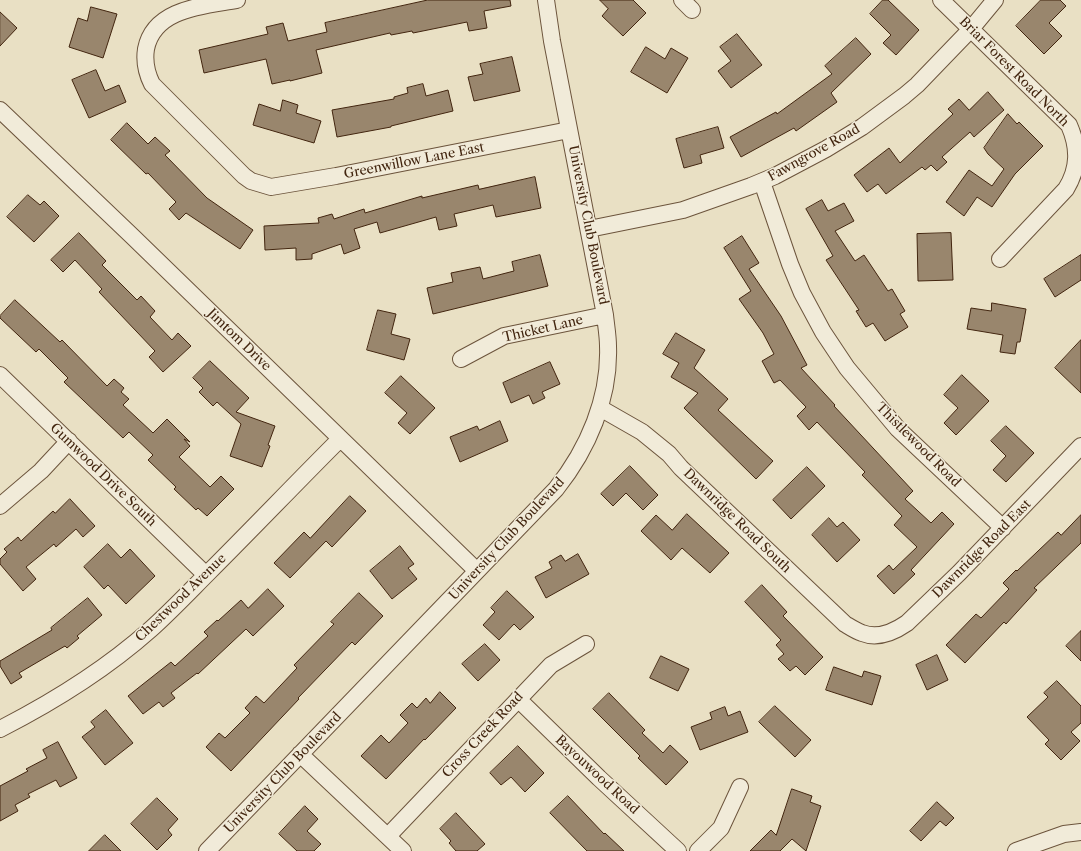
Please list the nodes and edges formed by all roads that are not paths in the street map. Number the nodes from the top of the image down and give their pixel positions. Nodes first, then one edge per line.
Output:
1 (237, 0) edge
2 (546, 0) edge
3 (941, 0) edge
4 (994, 0) edge
5 (971, 29) junction
6 (0, 110) edge
7 (569, 130) junction
8 (762, 182) junction
9 (589, 229) junction
10 (1000, 259) dead end
11 (605, 315) junction
12 (461, 359) dead end
13 (0, 375) edge
14 (600, 408) junction
15 (340, 439) junction
16 (69, 441) junction
17 (1081, 446) edge
18 (0, 506) edge
19 (1004, 528) junction
20 (477, 571) junction
21 (206, 575) junction
22 (872, 635) joint
23 (586, 644) dead end
24 (518, 699) junction
25 (0, 729) edge
26 (300, 754) junction
27 (740, 787) dead end
28 (1081, 832) edge
29 (388, 836) junction
30 (207, 851) edge
31 (403, 851) edge
32 (678, 851) edge
33 (698, 851) edge
34 (1016, 851) edge

1 - 7 street, Greenwillow Lane East
2 - 7 street, University Club Boulevard
3 - 5 street, Briar Forest Road North
4 - 5 street, Fawngrove Road
5 - 8 street, Fawngrove Road
5 - 10 street, Briar Forest Road North
6 - 15 street, Jimtom Drive
7 - 9 street, University Club Boulevard
8 - 9 street, Fawngrove Road
8 - 19 street, Thistlewood Road
9 - 11 street, University Club Boulevard
11 - 12 street, Thicket Lane
11 - 14 street, University Club Boulevard
13 - 16 street, Gumwood Drive South
14 - 20 street, University Club Boulevard
14 - 22 street, Dawnridge Road South
15 - 20 street, Jimtom Drive
15 - 21 street, Chestwood Avenue
16 - 18 street
16 - 21 street, Gumwood Drive South
17 - 19 street, Dawnridge Road East
19 - 22 street, Dawnridge Road East
20 - 26 street, University Club Boulevard
21 - 25 street, Chestwood Avenue
23 - 24 street, Cross Creek Road
24 - 29 street, Cross Creek Road
24 - 32 street, Bayouwood Road
26 - 29 street
26 - 30 street, University Club Boulevard
27 - 33 street
28 - 34 street
29 - 31 street

